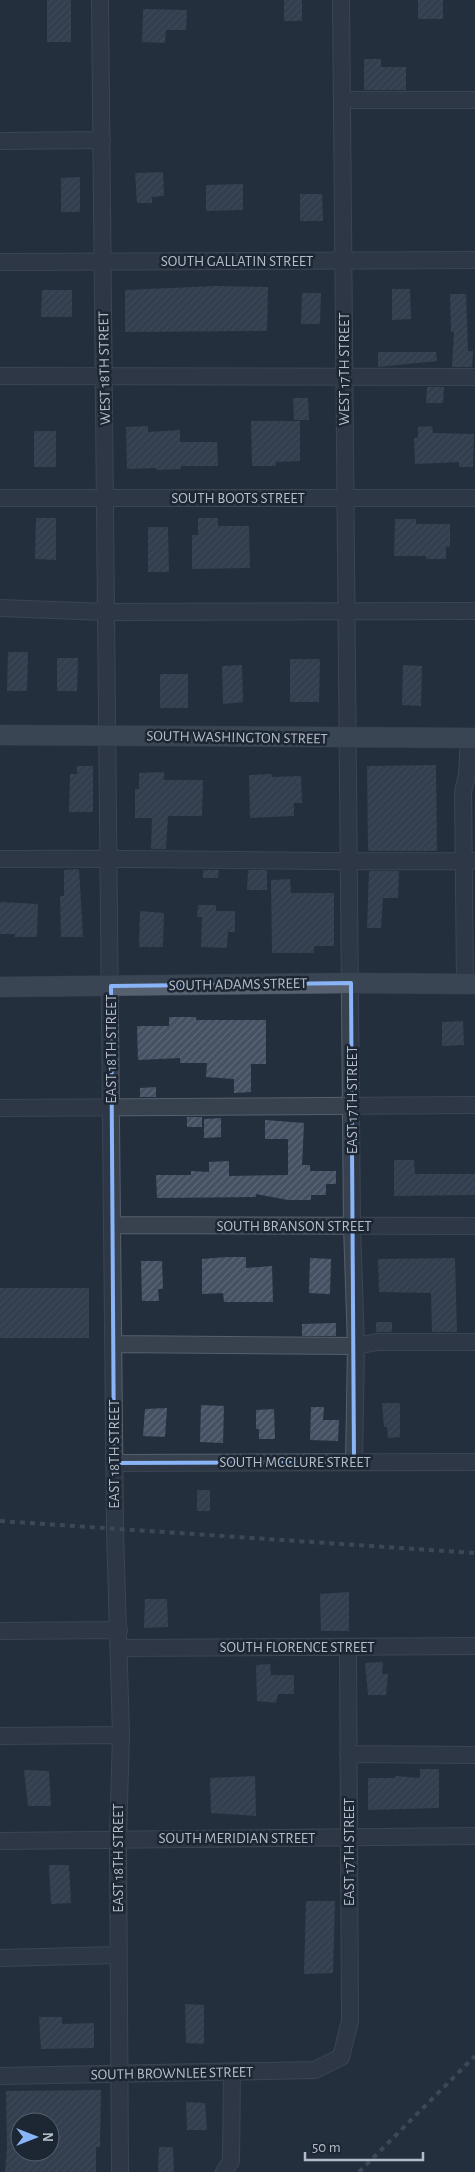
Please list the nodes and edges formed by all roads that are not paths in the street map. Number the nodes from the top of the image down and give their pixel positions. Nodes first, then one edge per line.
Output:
1 (100, 0) edge
2 (341, 0) edge
3 (342, 100) junction
4 (475, 100) edge
5 (102, 140) junction
6 (0, 141) edge
7 (344, 260) junction
8 (475, 260) edge
9 (0, 262) edge
10 (103, 262) junction
11 (0, 376) edge
12 (104, 376) junction
13 (475, 377) edge
14 (344, 378) junction
15 (0, 498) edge
16 (106, 498) junction
17 (345, 498) junction
18 (475, 498) edge
19 (0, 608) edge
20 (475, 611) edge
21 (107, 612) junction
22 (347, 612) junction
23 (0, 735) edge
24 (108, 735) junction
25 (349, 738) junction
26 (472, 738) edge
27 (110, 858) junction
28 (0, 859) edge
29 (469, 861) edge
30 (350, 862) junction
31 (351, 982) junction
32 (470, 984) edge
33 (110, 986) junction
34 (0, 987) edge
35 (475, 1105) edge
36 (352, 1106) junction
37 (0, 1108) edge
38 (112, 1109) junction
39 (113, 1225) junction
40 (352, 1226) junction
41 (475, 1226) edge
42 (475, 1342) edge
43 (113, 1344) junction
44 (356, 1346) junction
45 (354, 1462) junction
46 (475, 1462) edge
47 (114, 1463) junction
48 (119, 1630) junction
49 (0, 1631) edge
50 (475, 1646) edge
51 (348, 1647) junction
52 (120, 1648) junction
53 (121, 1735) junction
54 (0, 1736) edge
55 (348, 1754) junction
56 (475, 1755) edge
57 (475, 1836) edge
58 (118, 1838) junction
59 (348, 1838) junction
60 (0, 1841) edge
61 (118, 1955) junction
62 (0, 1958) edge
63 (342, 2057) joint
64 (232, 2072) junction
65 (119, 2074) junction
66 (0, 2076) edge
67 (120, 2172) edge
68 (224, 2172) edge

1 - 5 street, WEST 18TH STREET
2 - 3 street, WEST 17TH STREET
3 - 4 street
3 - 7 street, WEST 17TH STREET
5 - 6 street
5 - 10 street, WEST 18TH STREET
7 - 8 street, SOUTH GALLATIN STREET
7 - 10 street, SOUTH GALLATIN STREET
7 - 14 street, WEST 17TH STREET
9 - 10 street, SOUTH GALLATIN STREET
10 - 12 street, WEST 18TH STREET
11 - 12 street
12 - 14 street
12 - 16 street, WEST 18TH STREET
13 - 14 street
14 - 17 street, WEST 17TH STREET
15 - 16 street, SOUTH BOOTS STREET
16 - 17 street, SOUTH BOOTS STREET
16 - 21 street, WEST 18TH STREET
17 - 18 street, SOUTH BOOTS STREET
17 - 22 street, WEST 17TH STREET
19 - 21 street
20 - 22 street
21 - 22 street
21 - 24 street, WEST 18TH STREET
22 - 25 street, WEST 17TH STREET
23 - 24 main road, SOUTH WASHINGTON STREET
24 - 25 main road, SOUTH WASHINGTON STREET
24 - 27 street, EAST 18TH STREET
25 - 26 main road, SOUTH WASHINGTON STREET
25 - 30 street, EAST 17TH STREET
26 - 29 street
27 - 28 street
27 - 30 street
27 - 33 street, EAST 18TH STREET
29 - 30 street
29 - 32 street
30 - 31 street, EAST 17TH STREET
31 - 32 main road, SOUTH ADAMS STREET
31 - 33 main road, SOUTH ADAMS STREET
31 - 36 street, EAST 17TH STREET
33 - 34 main road, SOUTH ADAMS STREET
33 - 38 street, EAST 18TH STREET
35 - 36 street
36 - 38 street
36 - 40 street, EAST 17TH STREET
37 - 38 street
38 - 39 street, EAST 18TH STREET
39 - 40 street, SOUTH BRANSON STREET
39 - 43 street, EAST 18TH STREET
40 - 41 street, SOUTH BRANSON STREET
40 - 44 street, EAST 17TH STREET
42 - 44 street
43 - 44 street
43 - 47 street, EAST 18TH STREET
44 - 45 street, EAST 17TH STREET
45 - 46 street, SOUTH MCCLURE STREET
45 - 47 street, SOUTH MCCLURE STREET
47 - 48 street, EAST 18TH STREET
48 - 49 street
48 - 52 street, EAST 18TH STREET
50 - 51 street, SOUTH FLORENCE STREET
51 - 52 street, SOUTH FLORENCE STREET
51 - 55 street, EAST 17TH STREET
52 - 53 street, EAST 18TH STREET
53 - 54 street
53 - 58 street, EAST 18TH STREET
55 - 56 street
55 - 59 street, EAST 17TH STREET
57 - 59 street, SOUTH MERIDIAN STREET
58 - 59 street, SOUTH MERIDIAN STREET
58 - 60 street, SOUTH MERIDIAN STREET
58 - 61 street, EAST 18TH STREET
59 - 63 street, EAST 17TH STREET
61 - 62 street
61 - 65 street, EAST 18TH STREET
63 - 64 street, SOUTH BROWNLEE STREET
64 - 65 street, SOUTH BROWNLEE STREET
64 - 68 street
65 - 66 street, SOUTH BROWNLEE STREET
65 - 67 street, EAST 18TH STREET

